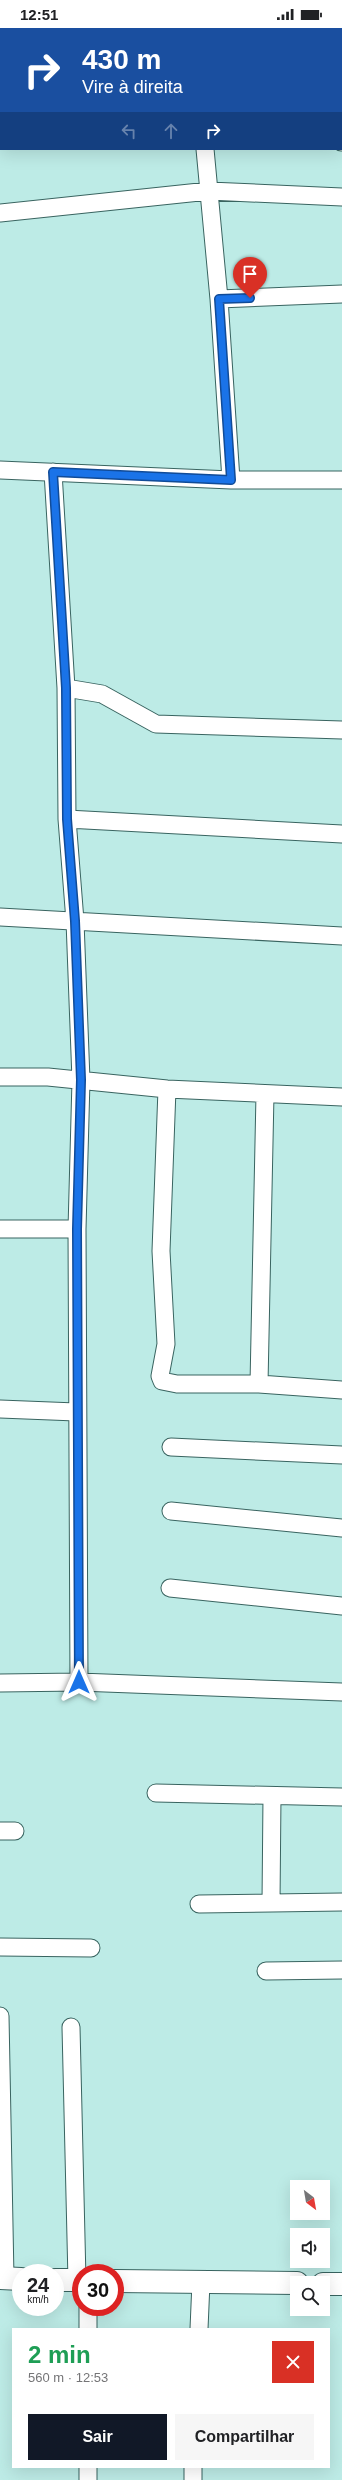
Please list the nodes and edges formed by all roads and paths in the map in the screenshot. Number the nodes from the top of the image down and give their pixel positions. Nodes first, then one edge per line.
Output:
1 (205, 150) edge
2 (209, 191) junction
3 (342, 197) edge
4 (0, 213) edge
5 (342, 294) edge
6 (219, 299) junction
7 (0, 470) edge
8 (53, 472) junction
9 (231, 480) junction
10 (342, 480) edge
11 (66, 688) junction
12 (342, 730) edge
13 (67, 819) junction
14 (342, 834) edge
15 (0, 917) edge
16 (75, 921) junction
17 (342, 936) edge
18 (0, 1077) edge
19 (81, 1080) junction
20 (167, 1089) junction
21 (265, 1094) junction
22 (342, 1097) edge
23 (0, 1229) edge
24 (77, 1229) junction
25 (259, 1384) junction
26 (342, 1390) edge
27 (0, 1409) edge
28 (76, 1412) junction
29 (171, 1447) dead end
30 (342, 1455) edge
31 (171, 1511) dead end
32 (342, 1528) edge
33 (170, 1588) dead end
34 (342, 1606) edge
35 (79, 1682) junction
36 (0, 1683) edge
37 (342, 1692) edge
38 (156, 1793) dead end
39 (272, 1796) junction
40 (342, 1797) edge
41 (342, 1902) edge
42 (271, 1903) junction
43 (199, 1904) dead end
44 (0, 1947) edge
45 (91, 1948) dead end
46 (342, 1970) edge
47 (266, 1971) dead end
48 (0, 2016) edge
49 (71, 2027) dead end
50 (78, 2264) edge
51 (9, 2278) edge
52 (124, 2281) edge
53 (201, 2282) junction
54 (290, 2283) edge
55 (330, 2284) edge
56 (342, 2284) edge
57 (88, 2316) edge
58 (88, 2328) edge
59 (199, 2328) edge
60 (88, 2468) edge
61 (193, 2468) edge
62 (88, 2480) edge
63 (193, 2480) edge

1 - 2 street
2 - 3 street
2 - 4 street
2 - 6 street
5 - 6 street
6 - 9 street
7 - 8 street
8 - 9 street
8 - 11 street
9 - 10 street
11 - 12 street
11 - 13 street
13 - 14 street
13 - 16 street
15 - 16 street
16 - 17 street
16 - 19 street
18 - 19 street
19 - 20 street
19 - 24 street
20 - 21 street
20 - 25 street
21 - 22 street
21 - 25 street
23 - 24 street
24 - 28 street
25 - 26 street
27 - 28 street
28 - 35 street
29 - 30 street
31 - 32 street
33 - 34 street
35 - 36 street
35 - 37 street
38 - 39 street
39 - 40 street
39 - 42 street
41 - 42 street
42 - 43 street
44 - 45 street
46 - 47 street
48 - 51 street
49 - 50 street
52 - 53 street
53 - 54 street
53 - 59 street
55 - 56 street
57 - 58 street
60 - 62 street
61 - 63 street

